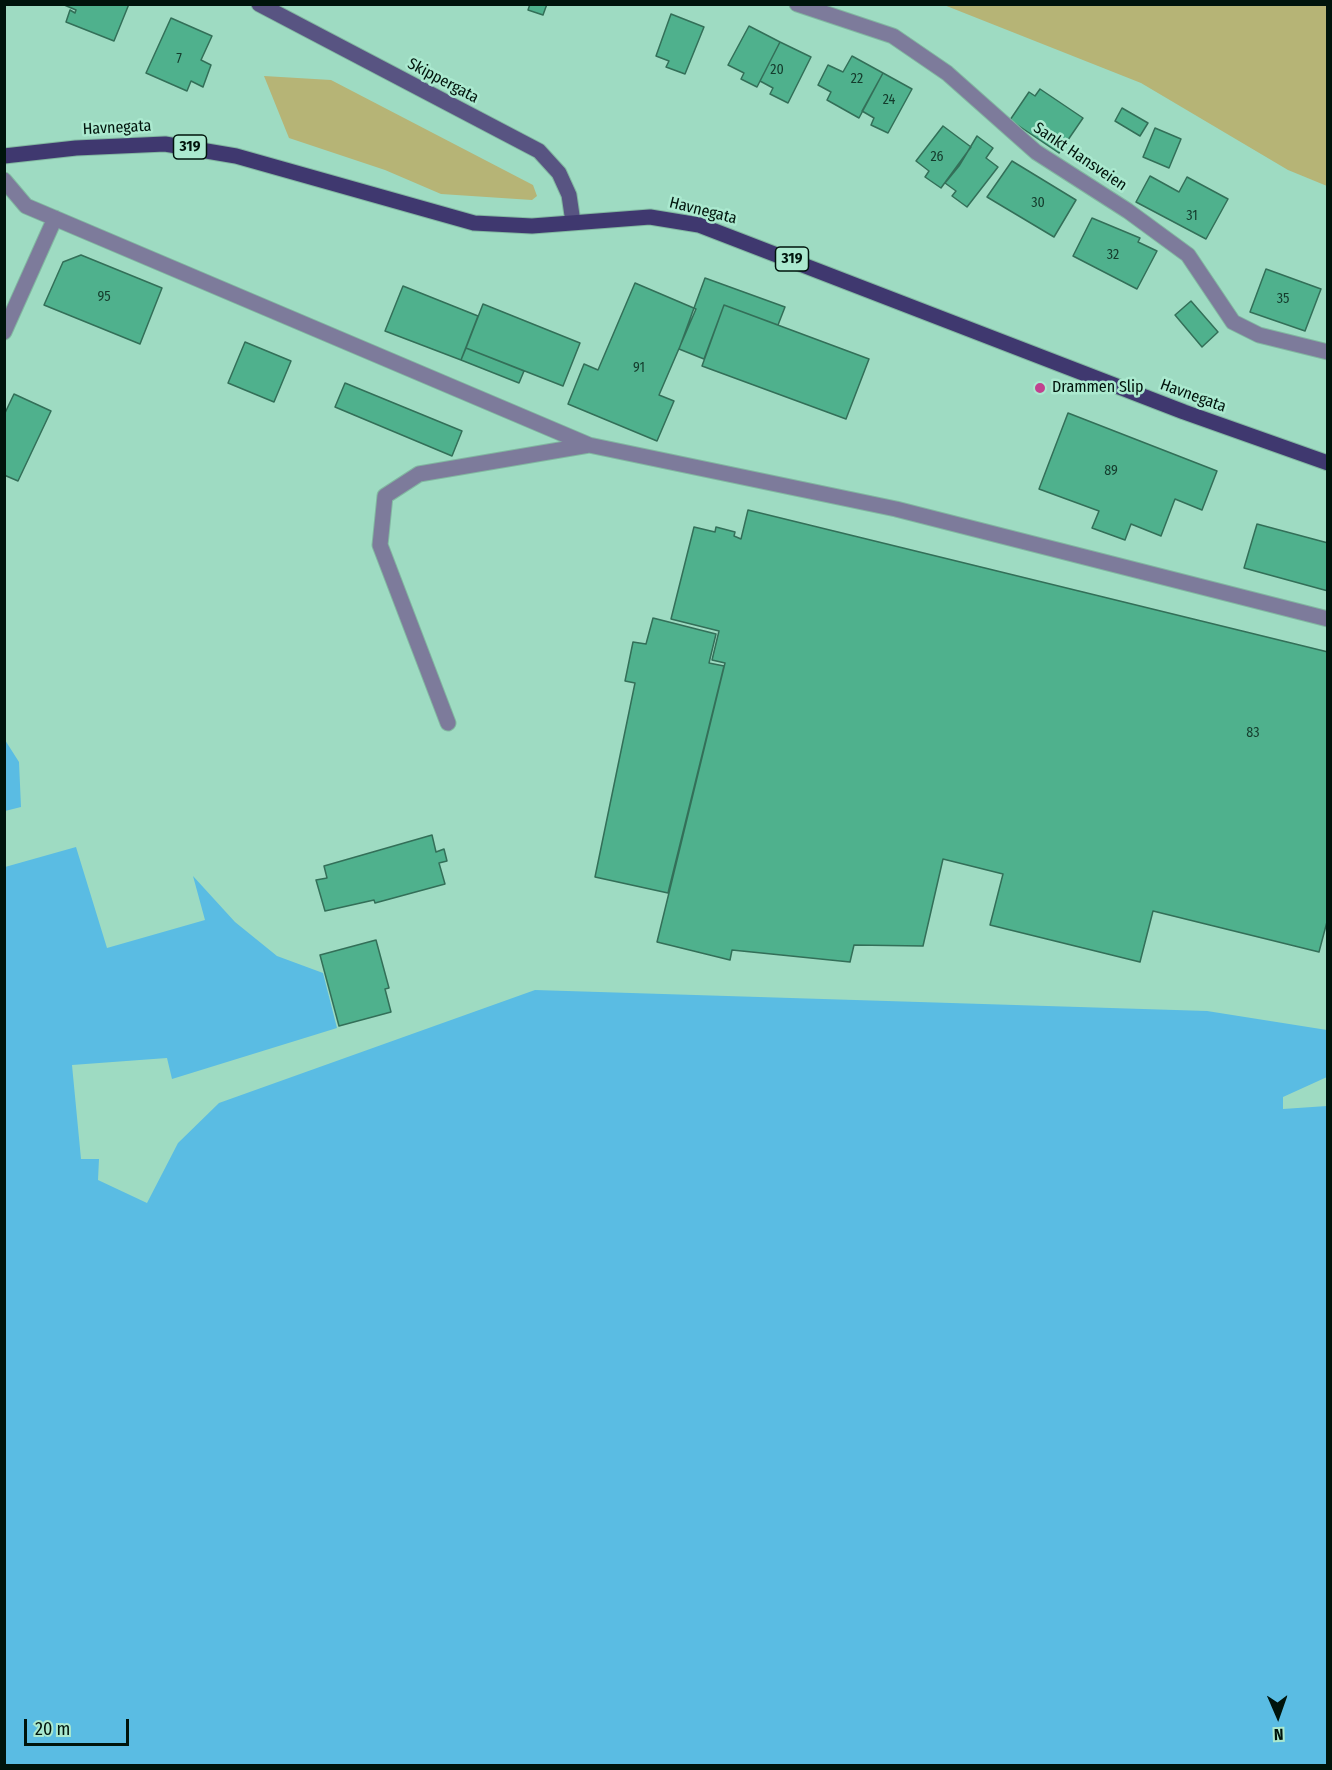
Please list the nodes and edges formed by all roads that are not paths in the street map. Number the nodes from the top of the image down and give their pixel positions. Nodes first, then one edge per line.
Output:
1 (259, 4) edge
2 (796, 4) edge
3 (4, 156) edge
4 (4, 180) edge
5 (55, 218) junction
6 (573, 222) junction
7 (4, 332) edge
8 (1328, 352) edge
9 (589, 446) junction
10 (1328, 464) edge
11 (1328, 620) edge
12 (448, 723) dead end

1 - 6 main road, Skippergata
2 - 8 street, Sankt Hansveien
3 - 6 main road, Havnegata / 319
4 - 5 street
5 - 7 street
5 - 9 street
6 - 10 main road, Havnegata / 319
9 - 11 street
9 - 12 street

